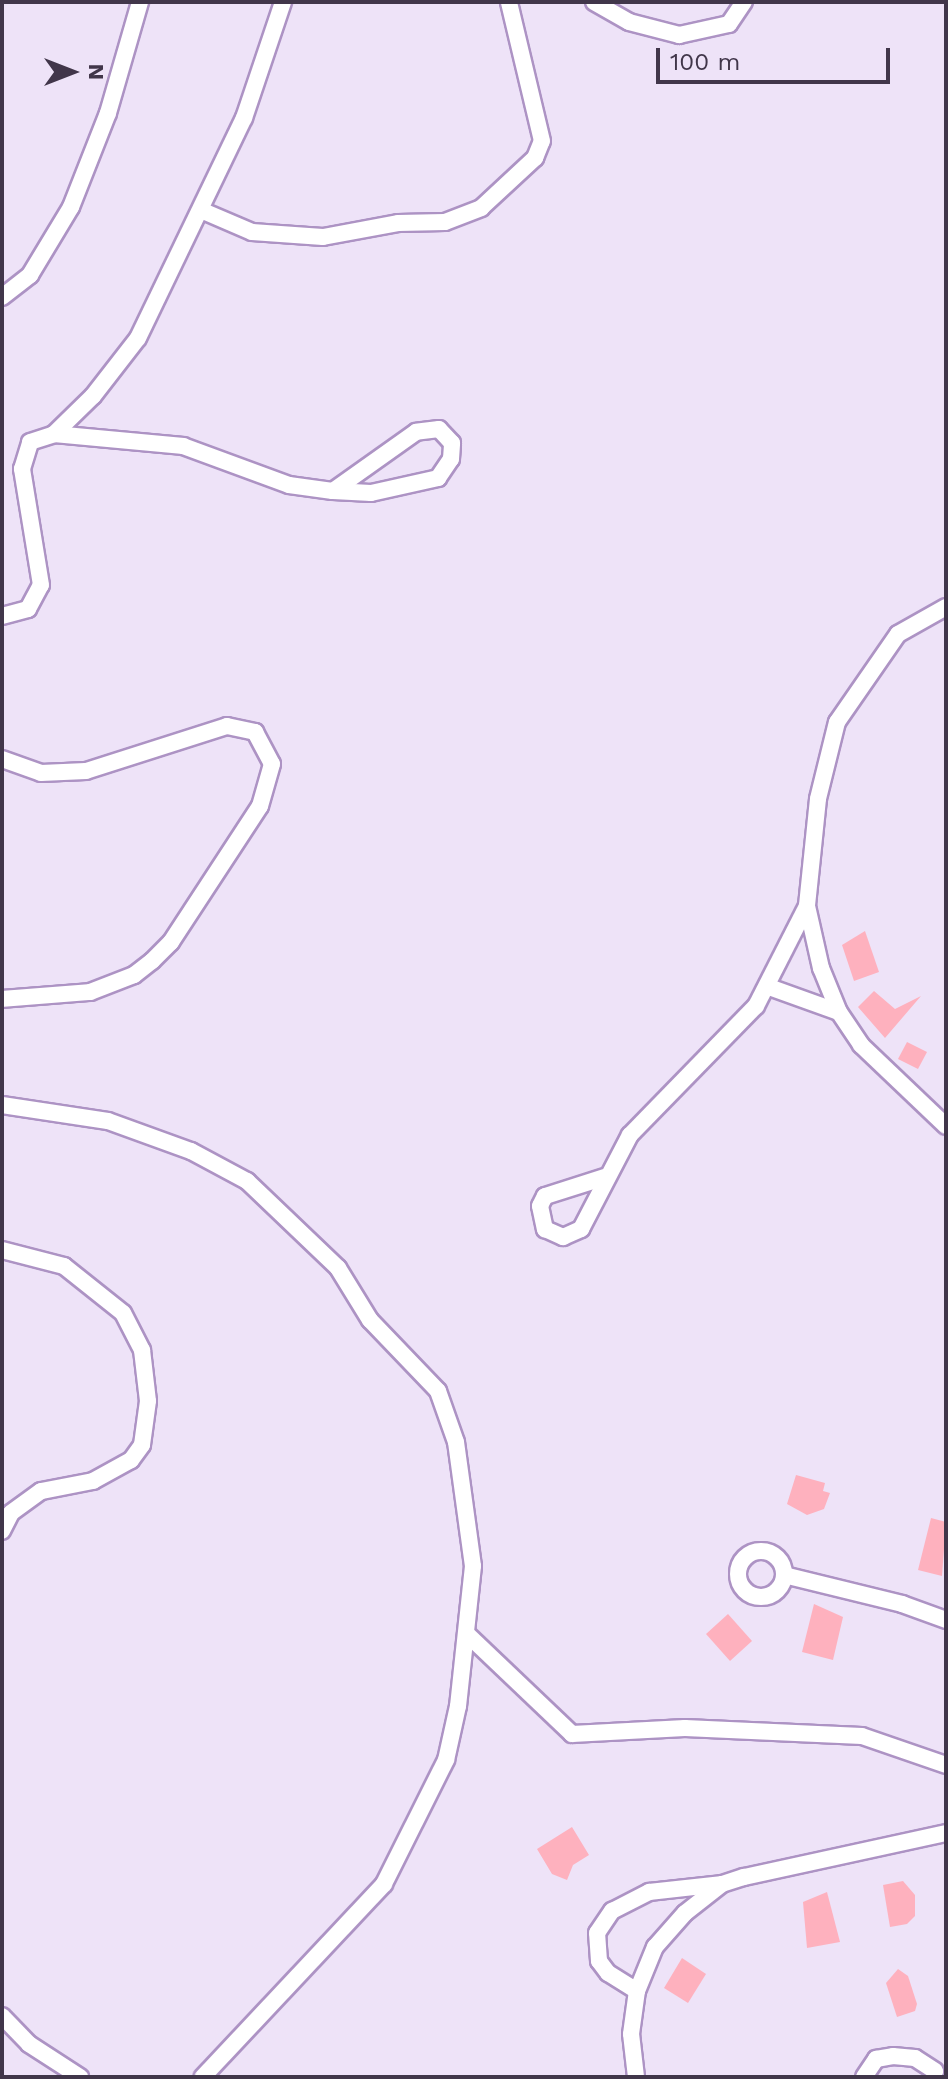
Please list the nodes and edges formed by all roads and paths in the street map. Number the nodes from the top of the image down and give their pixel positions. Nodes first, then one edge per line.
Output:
1 (140, 2) edge
2 (283, 2) edge
3 (509, 2) edge
4 (594, 2) edge
5 (744, 2) edge
6 (203, 211) junction
7 (2, 297) edge
8 (54, 434) junction
9 (333, 491) junction
10 (946, 607) edge
11 (2, 616) edge
12 (2, 759) edge
13 (807, 906) junction
14 (769, 987) junction
15 (2, 999) edge
16 (839, 1012) junction
17 (2, 1105) edge
18 (946, 1126) edge
19 (605, 1177) dead end
20 (2, 1250) edge
21 (2, 1531) edge
22 (784, 1575) dead end
23 (946, 1620) edge
24 (467, 1634) junction
25 (946, 1765) edge
26 (946, 1833) edge
27 (722, 1884) junction
28 (637, 1991) junction
29 (2, 2016) edge
30 (937, 2072) edge
31 (80, 2077) edge
32 (203, 2077) edge
33 (636, 2077) edge
34 (864, 2077) edge

1 - 7 street
2 - 6 street
3 - 6 street
4 - 5 street
6 - 8 street
8 - 9 street
8 - 11 street
9 - 9 street
10 - 13 street
12 - 15 street
13 - 14 street
13 - 16 street
14 - 16 street
14 - 19 street
16 - 18 street
17 - 24 street
20 - 21 street
22 - 23 street
24 - 25 street
24 - 32 street
26 - 27 street
27 - 28 street
27 - 28 street
28 - 33 street
29 - 31 street
30 - 34 street

